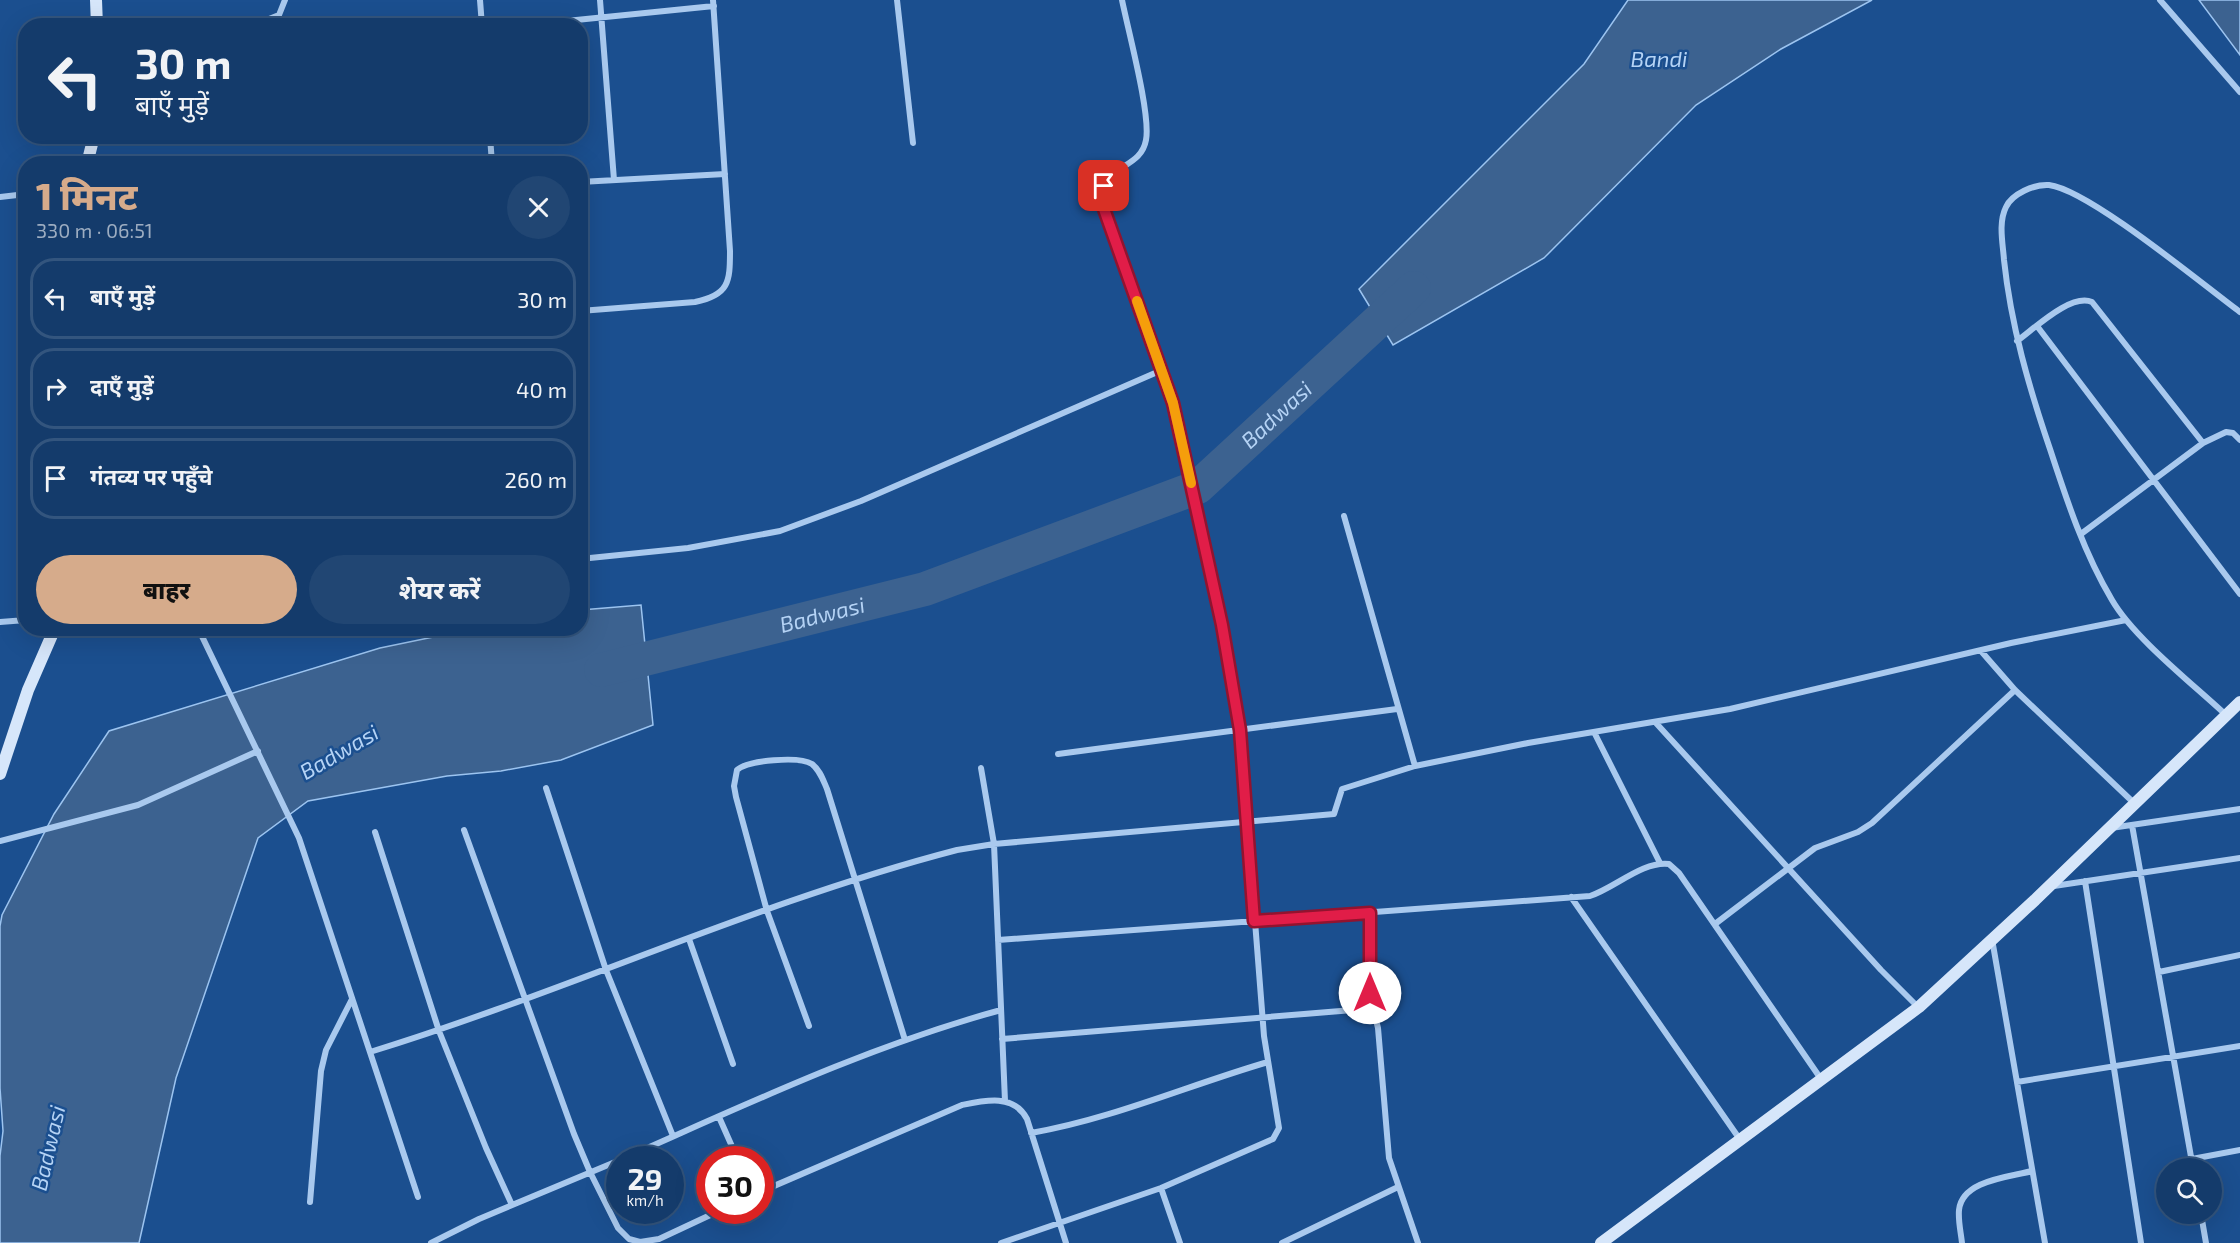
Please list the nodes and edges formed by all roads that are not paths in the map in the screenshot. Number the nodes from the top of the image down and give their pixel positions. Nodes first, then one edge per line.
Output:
1 (96, 0) edge
2 (285, 0) edge
3 (480, 0) edge
4 (600, 0) edge
5 (897, 0) edge
6 (1122, 0) edge
7 (2160, 0) edge
8 (713, 3) edge
9 (601, 17) junction
10 (97, 18) edge
11 (271, 18) edge
12 (481, 18) edge
13 (588, 18) edge
14 (2240, 92) edge
15 (913, 143) dead end
16 (725, 174) junction
17 (614, 180) junction
18 (588, 182) edge
19 (18, 195) edge
20 (0, 197) edge
21 (588, 310) edge
22 (2240, 312) edge
23 (2037, 326) junction
24 (2018, 340) junction
25 (1162, 370) junction
26 (2240, 440) edge
27 (2203, 443) junction
28 (2154, 480) junction
29 (1344, 516) dead end
30 (2080, 534) junction
31 (588, 558) edge
32 (2240, 594) edge
33 (2126, 620) junction
34 (18, 621) edge
35 (0, 622) edge
36 (51, 636) edge
37 (202, 636) edge
38 (1981, 651) junction
39 (2015, 690) junction
40 (2240, 702) edge
41 (1397, 710) junction
42 (2226, 715) junction
43 (1656, 723) junction
44 (1240, 730) junction
45 (1595, 734) junction
46 (258, 750) junction
47 (1058, 754) dead end
48 (2, 760) edge
49 (1415, 766) junction
50 (981, 768) dead end
51 (0, 774) edge
52 (546, 788) dead end
53 (2134, 803) junction
54 (2240, 809) edge
55 (1247, 822) junction
56 (2132, 825) junction
57 (2108, 829) junction
58 (464, 830) dead end
59 (375, 832) dead end
60 (0, 841) edge
61 (994, 844) junction
62 (2240, 858) edge
63 (1660, 863) junction
64 (1788, 869) junction
65 (2140, 873) junction
66 (2085, 881) junction
67 (855, 882) junction
68 (2048, 886) junction
69 (1571, 897) junction
70 (767, 911) junction
71 (1370, 913) junction
72 (1254, 921) junction
73 (1715, 924) junction
74 (689, 939) junction
75 (1992, 939) junction
76 (998, 940) junction
77 (2240, 955) edge
78 (606, 970) junction
79 (2158, 972) junction
80 (352, 999) junction
81 (527, 999) junction
82 (1918, 1007) junction
83 (1001, 1010) junction
84 (1370, 1013) junction
85 (1262, 1018) junction
86 (809, 1026) dead end
87 (439, 1031) junction
88 (1002, 1039) junction
89 (905, 1040) junction
90 (2240, 1046) edge
91 (370, 1052) junction
92 (2175, 1056) junction
93 (1268, 1062) junction
94 (733, 1064) dead end
95 (2113, 1067) junction
96 (1822, 1081) junction
97 (2017, 1082) junction
98 (1005, 1101) junction
99 (719, 1117) junction
100 (1031, 1133) junction
101 (673, 1136) junction
102 (1741, 1141) junction
103 (651, 1146) edge
104 (732, 1146) edge
105 (2240, 1150) edge
106 (2192, 1158) edge
107 (2197, 1158) edge
108 (606, 1166) edge
109 (2032, 1171) junction
110 (590, 1172) junction
111 (774, 1186) edge
112 (1398, 1187) junction
113 (1161, 1188) junction
114 (418, 1197) dead end
115 (310, 1202) dead end
116 (512, 1205) junction
117 (696, 1221) edge
118 (1059, 1222) junction
119 (2203, 1224) edge
120 (431, 1243) edge
121 (640, 1243) edge
122 (1001, 1243) edge
123 (1066, 1243) edge
124 (1180, 1243) edge
125 (1282, 1243) edge
126 (1418, 1243) edge
127 (1601, 1243) edge
128 (1962, 1243) edge
129 (2045, 1243) edge
130 (2141, 1243) edge
131 (2206, 1243) edge

1 - 10 street
2 - 11 street
3 - 12 street
4 - 9 street
5 - 15 street
6 - 25 street
7 - 14 street
8 - 9 street
8 - 16 street
9 - 13 street
9 - 17 street
16 - 17 street
16 - 21 street
17 - 18 street
19 - 20 street
22 - 24 street
23 - 24 street
23 - 27 street
23 - 28 street
24 - 30 street
25 - 31 street
25 - 44 street
26 - 27 street
27 - 28 street
28 - 30 street
28 - 32 street
29 - 41 street
30 - 33 street
33 - 38 street
33 - 42 street
34 - 35 street
36 - 48 street
37 - 46 street
38 - 39 street
38 - 43 street
39 - 53 street
39 - 64 street
40 - 42 street
41 - 44 street
41 - 49 street
42 - 53 street
43 - 45 street
43 - 64 street
44 - 47 street
44 - 55 street
45 - 49 street
45 - 63 street
46 - 60 street
46 - 80 street
48 - 51 street
49 - 55 street
50 - 61 street
52 - 78 street
53 - 57 street
54 - 56 street
55 - 61 street
55 - 72 street
56 - 57 street
56 - 65 street
57 - 68 street
58 - 81 street
59 - 87 street
61 - 67 street
61 - 76 street
62 - 65 street
63 - 69 street
63 - 73 street
64 - 73 street
64 - 82 street
65 - 66 street
65 - 79 street
66 - 68 street
66 - 95 street
67 - 70 street
67 - 70 street
67 - 89 street
68 - 75 street
69 - 71 street
69 - 102 street
70 - 74 street
70 - 86 street
71 - 72 street
71 - 84 street
72 - 76 street
72 - 85 street
73 - 96 street
74 - 78 street
74 - 94 street
75 - 82 street
75 - 97 street
76 - 83 street
77 - 79 street
78 - 81 street
78 - 101 street
79 - 92 street
80 - 91 street
80 - 115 street
81 - 87 street
81 - 110 street
82 - 96 street
83 - 88 street
83 - 89 street
84 - 85 street
84 - 112 street
85 - 88 street
85 - 93 street
87 - 91 street
87 - 116 street
88 - 98 street
89 - 99 street
90 - 92 street
91 - 114 street
92 - 95 street
92 - 106 street
93 - 100 street
93 - 113 street
95 - 97 street
95 - 130 street
96 - 102 street
97 - 109 street
98 - 100 street
98 - 111 street
99 - 101 street
99 - 104 street
100 - 118 street
101 - 103 street
102 - 127 street
105 - 107 street
108 - 110 street
109 - 128 street
109 - 129 street
110 - 116 street
110 - 121 street
112 - 125 street
112 - 126 street
113 - 118 street
113 - 124 street
116 - 120 street
117 - 121 street
118 - 122 street
118 - 123 street
119 - 131 street

